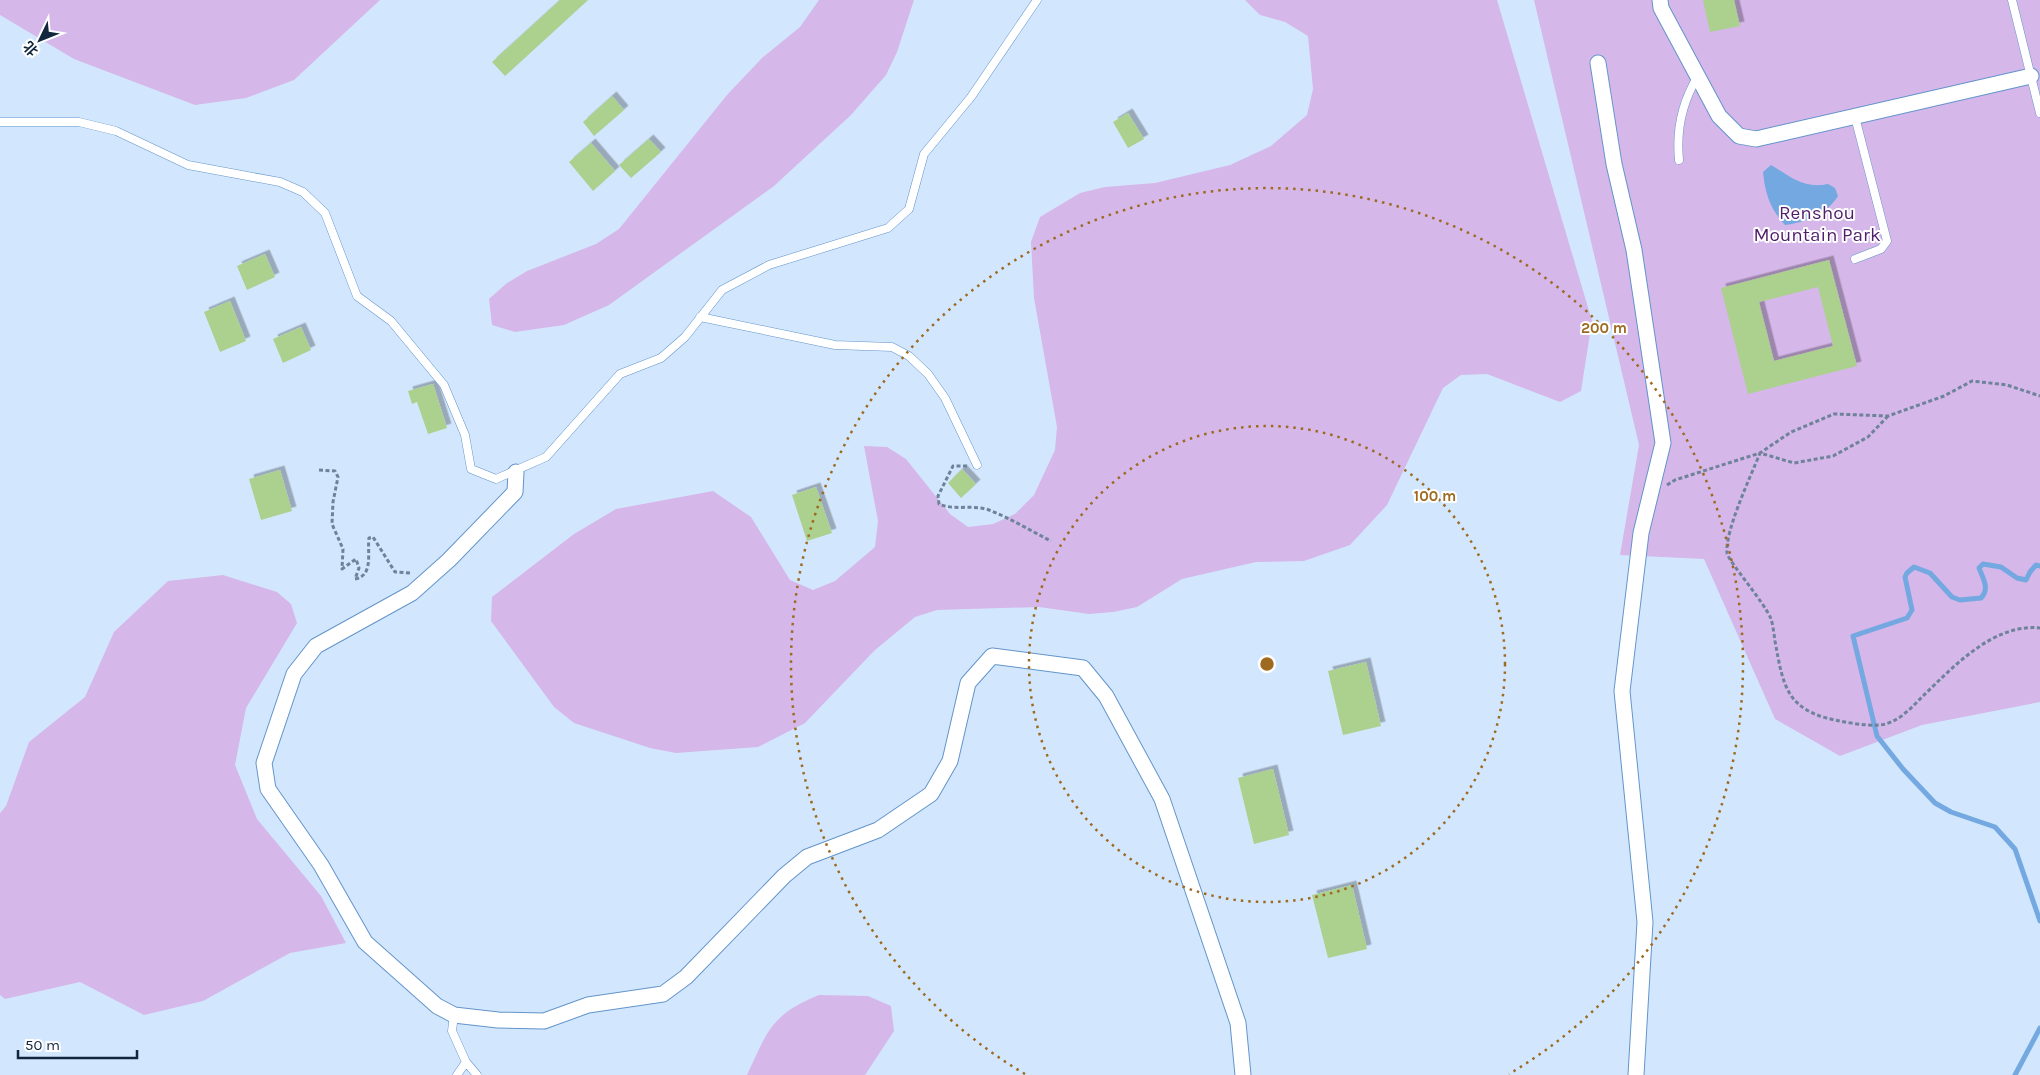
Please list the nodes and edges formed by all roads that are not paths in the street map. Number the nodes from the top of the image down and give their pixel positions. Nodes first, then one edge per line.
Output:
1 (1037, 0) edge
2 (1660, 0) edge
3 (2012, 0) edge
4 (1598, 63) dead end
5 (1698, 76) junction
6 (2031, 76) junction
7 (2040, 113) edge
8 (1855, 117) junction
9 (0, 122) edge
10 (1679, 160) dead end
11 (1855, 259) dead end
12 (700, 317) junction
13 (977, 465) road end
14 (516, 472) junction
15 (454, 1015) junction
16 (466, 1062) junction
17 (457, 1075) edge
18 (477, 1075) edge
19 (1243, 1075) edge
20 (1636, 1075) edge

1 - 12 lane
2 - 5 street
3 - 6 lane
4 - 20 street
5 - 8 street
5 - 10 lane
6 - 7 lane
6 - 8 street
8 - 11 lane
9 - 14 lane
12 - 13 lane
12 - 14 lane
14 - 15 street
15 - 16 lane
15 - 19 street
16 - 17 lane
16 - 18 lane

